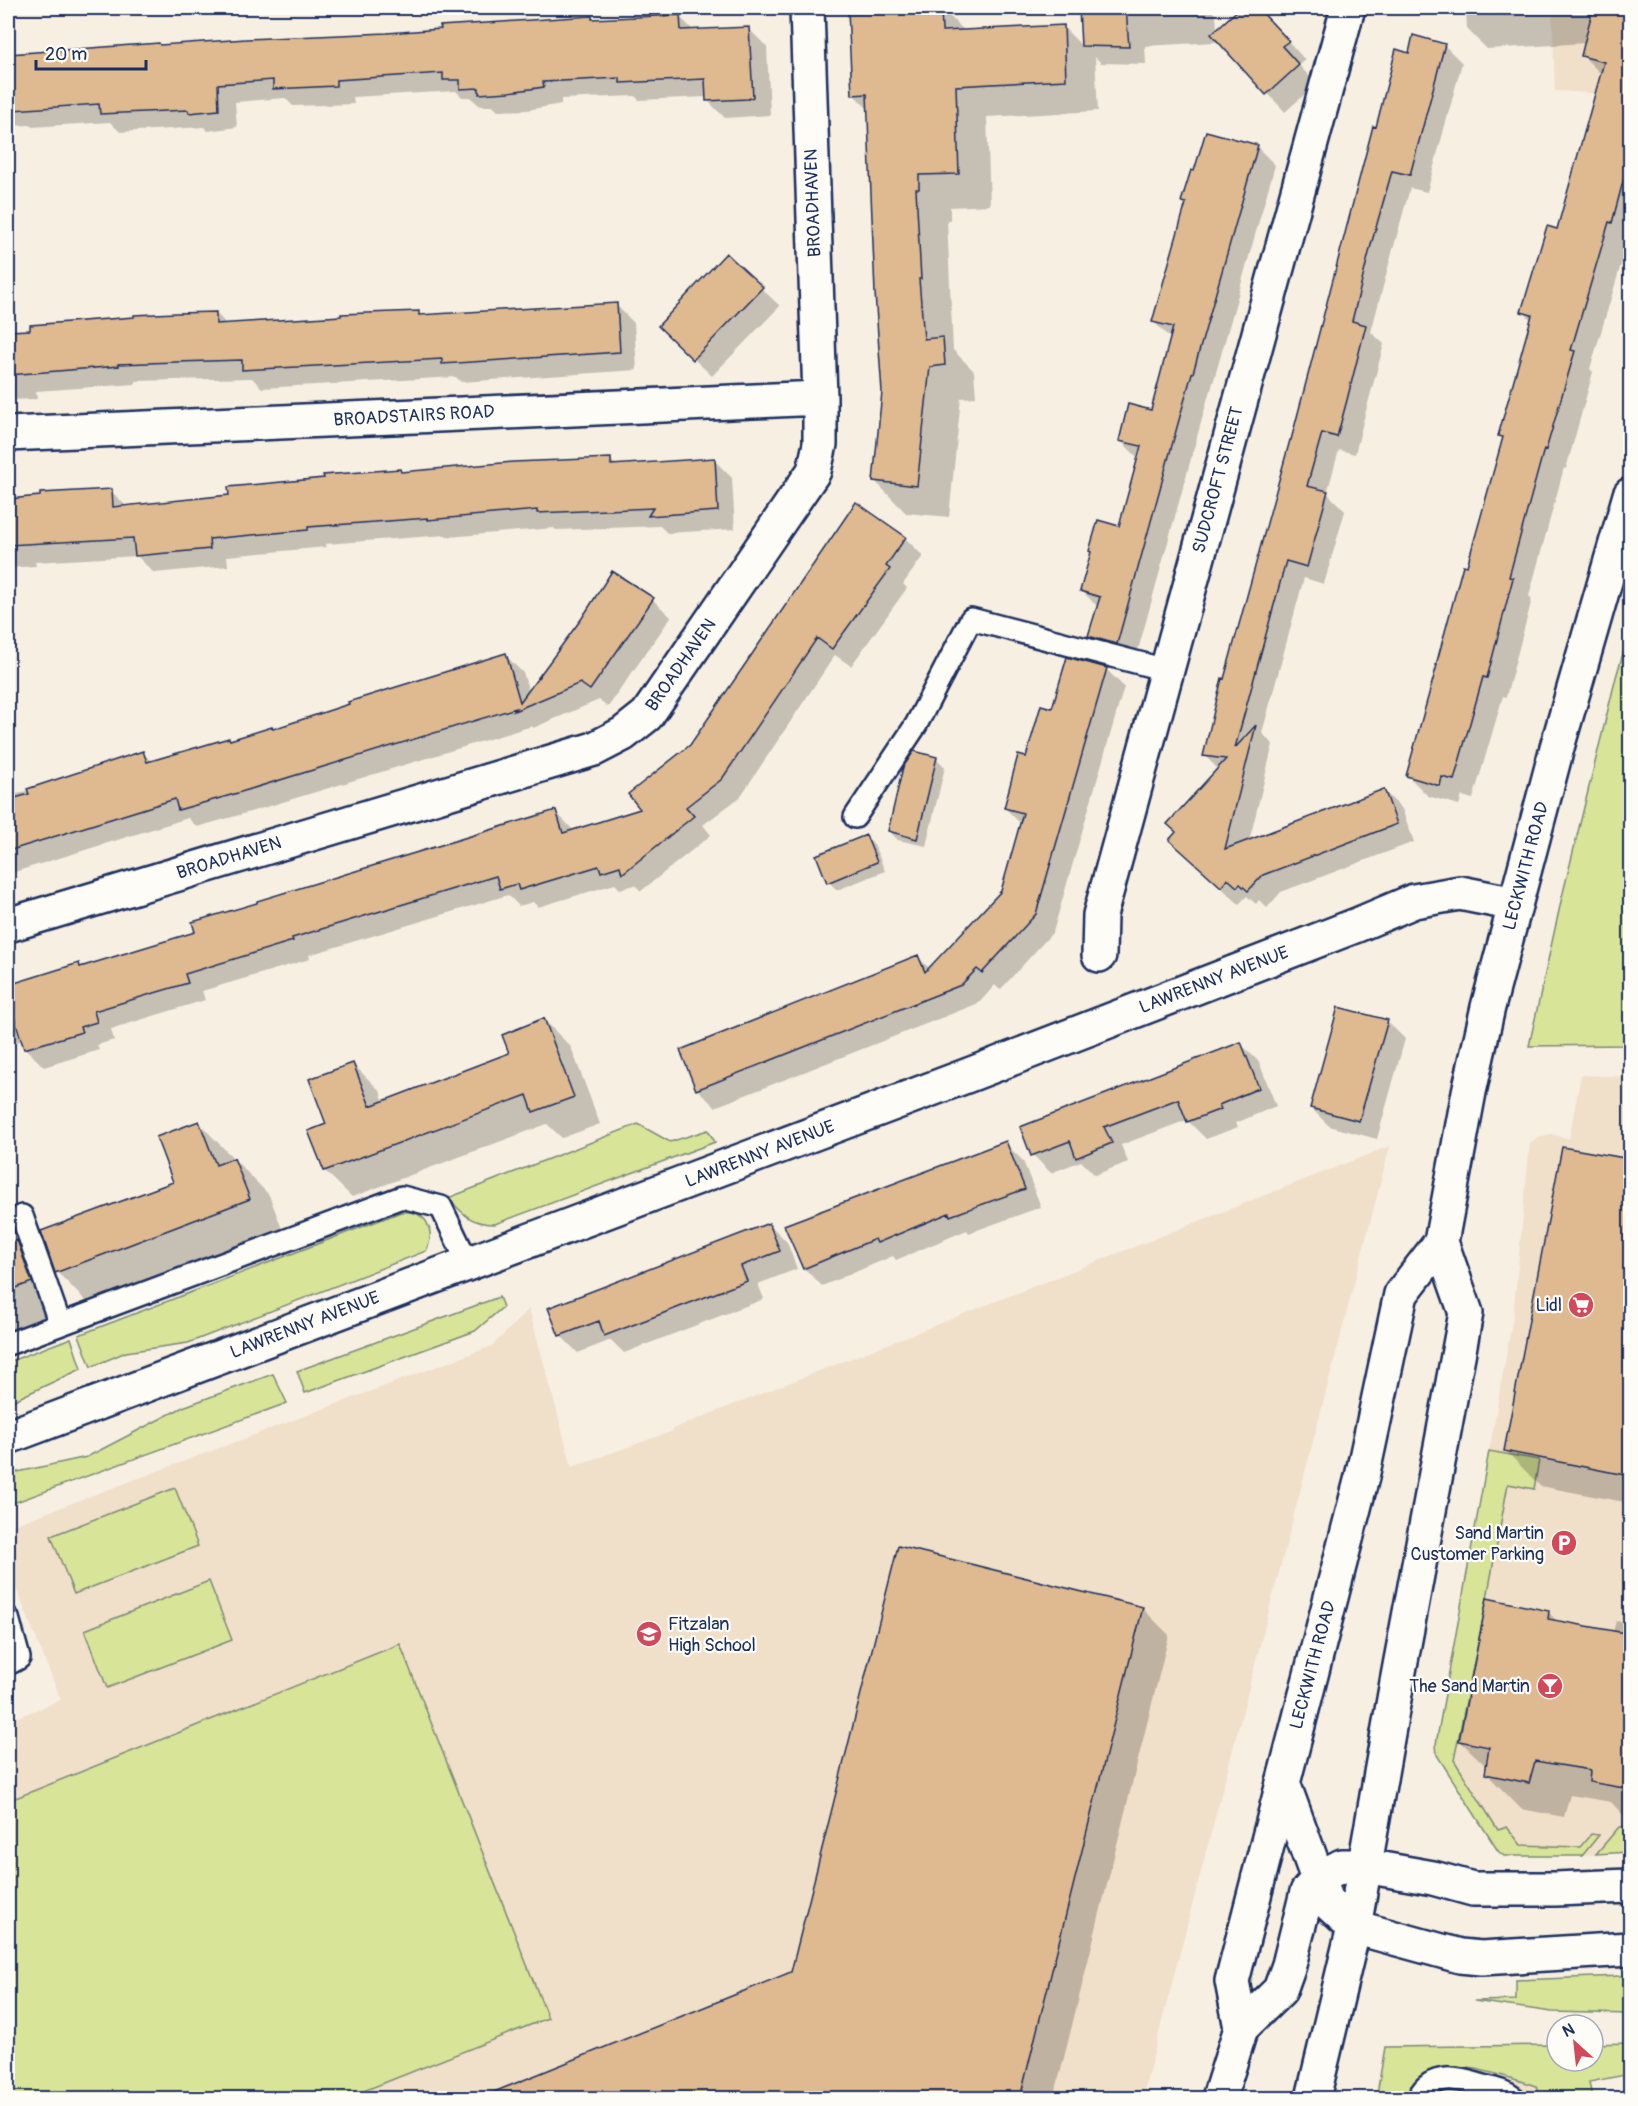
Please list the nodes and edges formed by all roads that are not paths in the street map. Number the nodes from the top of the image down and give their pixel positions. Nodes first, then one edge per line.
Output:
1 (807, 8) edge
2 (1348, 8) edge
3 (820, 398) junction
4 (8, 434) edge
5 (1630, 495) edge
6 (1166, 670) junction
7 (855, 817) dead end
8 (1515, 904) junction
9 (8, 925) edge
10 (1099, 955) dead end
11 (21, 1216) dead end
12 (1442, 1242) junction
13 (468, 1263) junction
14 (60, 1324) junction
15 (8, 1344) edge
16 (8, 1437) edge
17 (8, 1618) edge
18 (8, 1664) edge
19 (1283, 1783) junction
20 (1365, 1866) junction
21 (1319, 1878) junction
22 (1630, 1886) edge
23 (1354, 1927) junction
24 (1630, 1949) edge
25 (1241, 2028) junction
26 (1219, 2098) edge
27 (1312, 2098) edge
28 (1418, 2098) edge
29 (1514, 2098) edge

1 - 3 street, BROADHAVEN
2 - 6 street, SUDCROFT STREET
3 - 4 street, BROADSTAIRS ROAD
3 - 9 street, BROADHAVEN
5 - 8 street, LECKWITH ROAD
6 - 7 lane
6 - 10 street, SUDCROFT STREET
8 - 12 street, LECKWITH ROAD
8 - 13 street, LAWRENNY AVENUE
11 - 14 lane
12 - 19 street, LECKWITH ROAD
12 - 20 street, LECKWITH ROAD
13 - 14 lane
13 - 16 street, LAWRENNY AVENUE
14 - 15 lane
17 - 18 lane
19 - 21 street
19 - 25 street, LECKWITH ROAD
20 - 21 street
20 - 22 street
20 - 23 street, LECKWITH ROAD
21 - 23 street
21 - 25 street
23 - 24 street
23 - 27 street, LECKWITH ROAD
25 - 26 street, LECKWITH ROAD
28 - 29 lane

